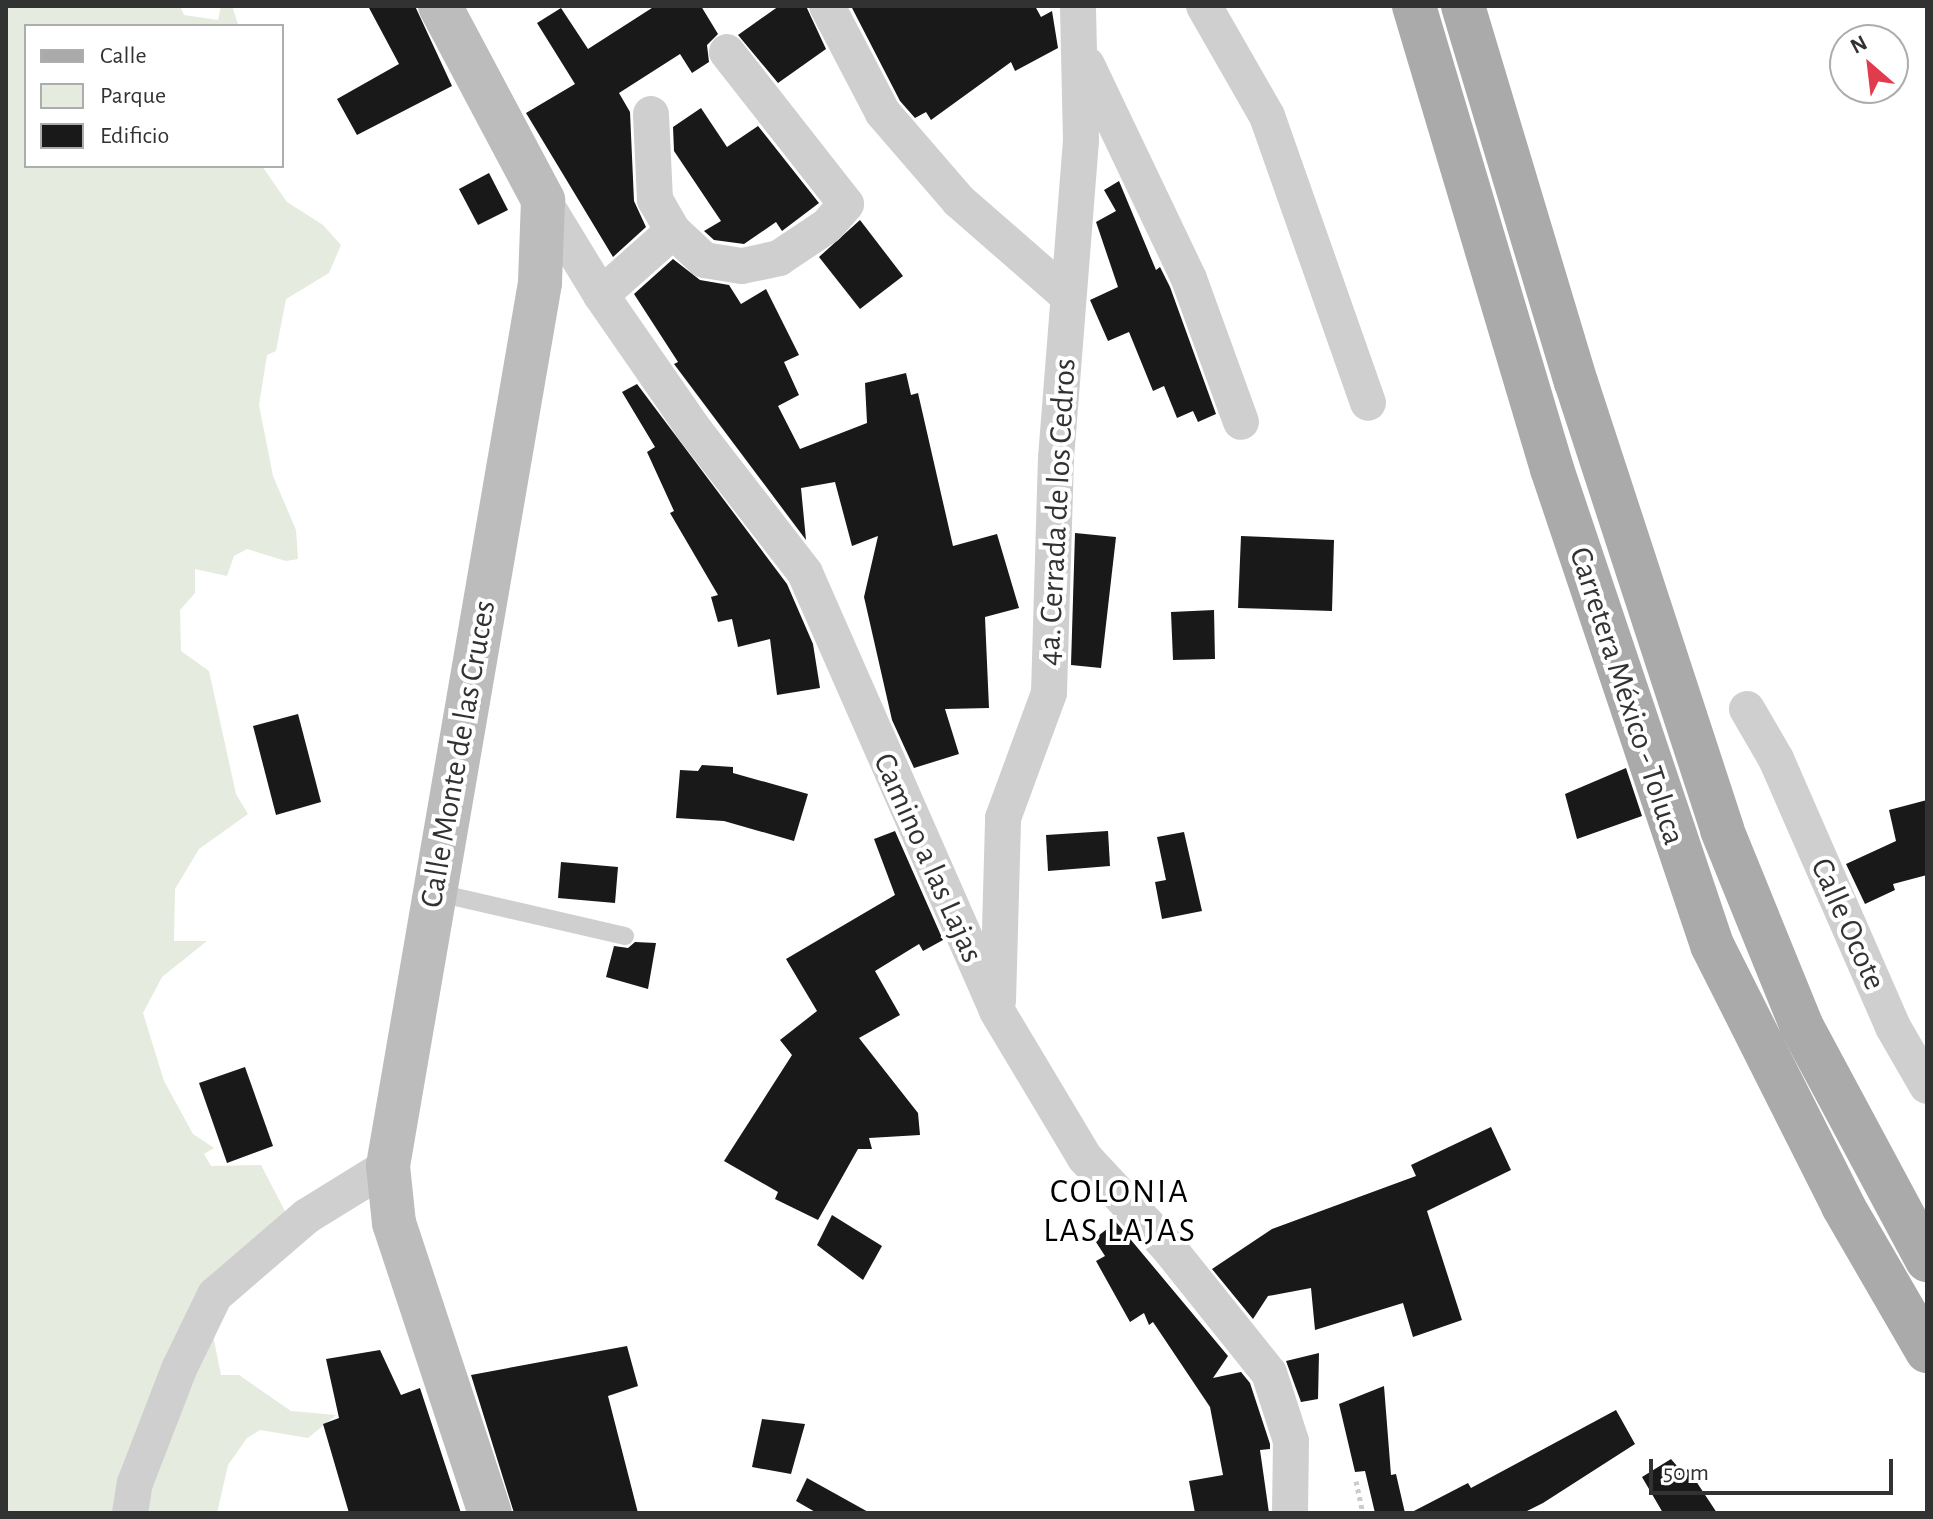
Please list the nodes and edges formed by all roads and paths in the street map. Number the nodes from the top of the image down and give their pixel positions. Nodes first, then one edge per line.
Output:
1 (440, 6) edge
2 (827, 6) edge
3 (1078, 6) edge
4 (1204, 6) edge
5 (1414, 6) edge
6 (1463, 6) edge
7 (727, 52) dead end
8 (1083, 57) junction
9 (651, 114) dead end
10 (543, 200) junction
11 (673, 231) junction
12 (601, 295) junction
13 (1068, 296) junction
14 (1368, 403) dead end
15 (1241, 422) dead end
16 (1747, 709) dead end
17 (434, 892) junction
18 (625, 936) dead end
19 (997, 1011) junction
20 (1927, 1086) edge
21 (388, 1166) junction
22 (1927, 1260) edge
23 (1927, 1351) edge
24 (1356, 1481) dead end
25 (130, 1513) edge
26 (490, 1513) edge
27 (1290, 1513) edge
28 (1363, 1513) edge

1 - 10 street
2 - 13 street
3 - 8 street, 4a. Cerrada de los Cedros
4 - 14 street
5 - 23 main road, Carretera México - Toluca
6 - 22 main road, Carretera México - Toluca
7 - 11 street
8 - 13 street, 4a. Cerrada de los Cedros
8 - 15 street
9 - 11 street
10 - 12 street, Camino a las Lajas
10 - 17 street, Calle Monte de las Cruces
11 - 12 street
12 - 19 street, Camino a las Lajas
13 - 19 street, 4a. Cerrada de los Cedros
16 - 20 street, Calle Ocote
17 - 18 lane
17 - 21 street, Calle Monte de las Cruces
19 - 27 street, Camino a las Lajas
21 - 25 street
21 - 26 street, Calle Monte de las Cruces
24 - 28 path

